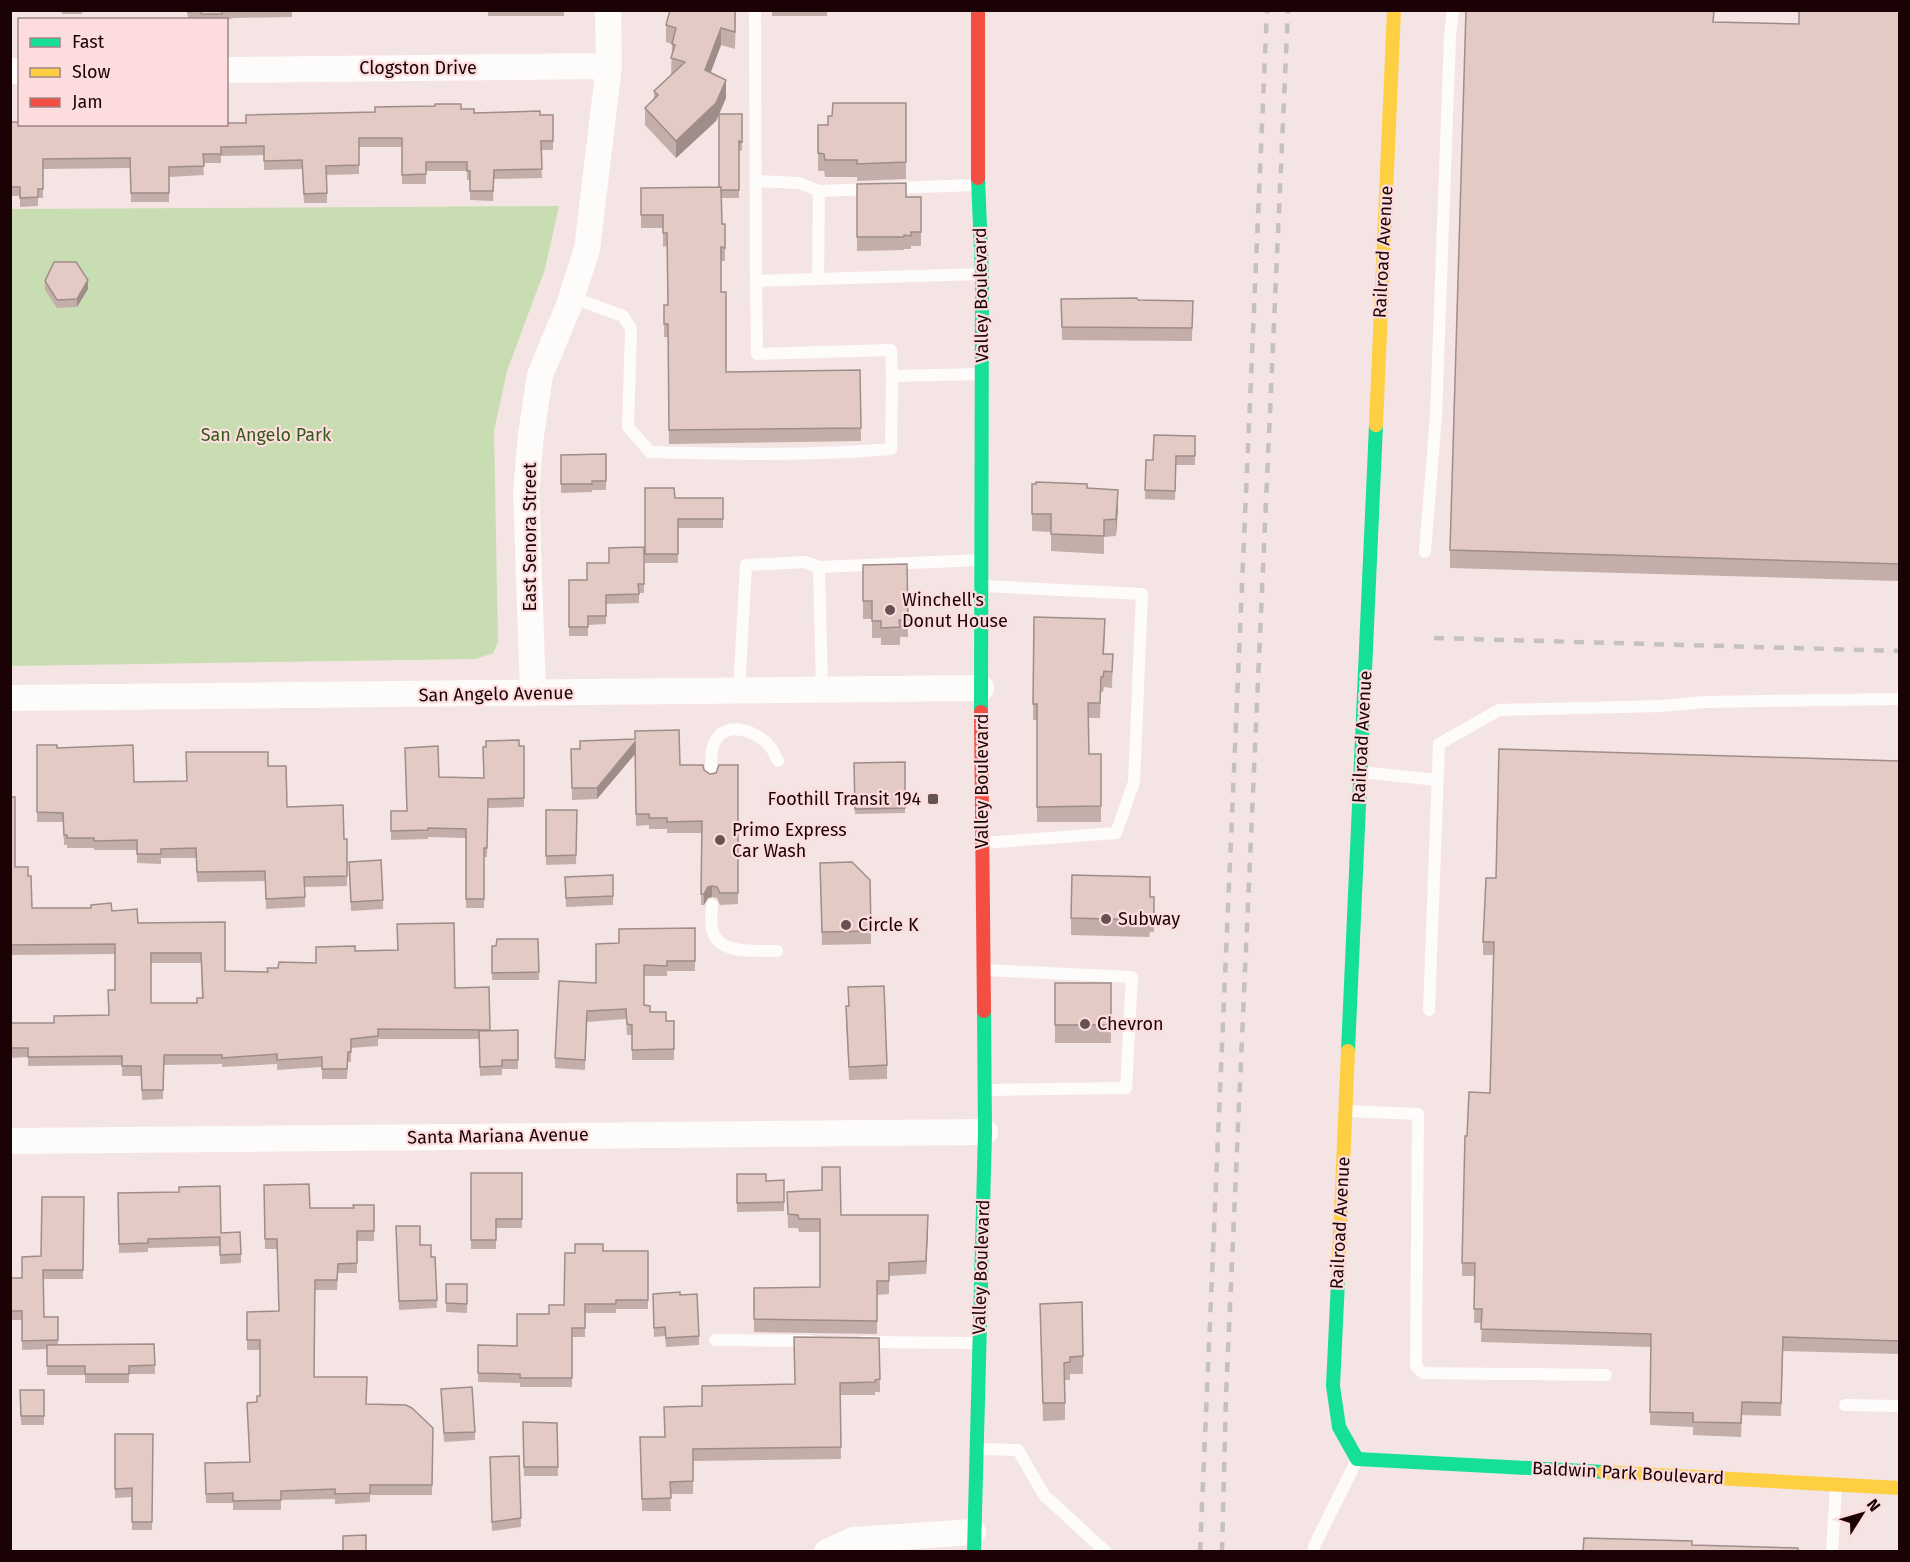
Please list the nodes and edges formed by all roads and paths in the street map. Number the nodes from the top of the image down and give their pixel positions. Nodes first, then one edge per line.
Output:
1 (608, 10) edge
2 (755, 10) edge
3 (978, 10) edge
4 (1394, 10) edge
5 (1453, 10) edge
6 (609, 66) junction
7 (228, 70) edge
8 (756, 181) junction
9 (978, 185) junction
10 (819, 191) junction
11 (982, 274) junction
12 (818, 279) junction
13 (756, 281) junction
14 (571, 297) junction
15 (982, 374) junction
16 (892, 376) junction
17 (1425, 552) dead end
18 (982, 560) junction
19 (819, 567) junction
20 (982, 586) junction
21 (981, 688) junction
22 (822, 690) junction
23 (739, 692) junction
24 (533, 693) junction
25 (10, 698) edge
26 (1899, 699) edge
27 (777, 761) dead end
28 (1360, 772) junction
29 (711, 777) edge
30 (1437, 780) junction
31 (983, 843) junction
32 (712, 905) dead end
33 (777, 951) dead end
34 (984, 970) junction
35 (1429, 1010) dead end
36 (984, 1090) junction
37 (1345, 1110) junction
38 (985, 1132) junction
39 (10, 1140) edge
40 (715, 1340) dead end
41 (823, 1341) edge
42 (847, 1342) edge
43 (979, 1343) junction
44 (1606, 1374) dead end
45 (1845, 1405) dead end
46 (1899, 1406) edge
47 (976, 1449) junction
48 (1357, 1459) junction
49 (1836, 1484) junction
50 (1899, 1488) edge
51 (974, 1542) edge
52 (827, 1551) edge
53 (1106, 1551) edge
54 (1313, 1551) edge
55 (1832, 1551) edge

1 - 6 street, East Senora Street
2 - 8 lane
3 - 9 street, Valley Boulevard
4 - 28 street, Railroad Avenue
5 - 17 lane
6 - 7 street, Clogston Drive
6 - 14 street, East Senora Street
8 - 10 lane
8 - 13 lane
9 - 10 lane
9 - 11 street, Valley Boulevard
10 - 12 lane
11 - 12 lane
11 - 15 street, Valley Boulevard
12 - 13 lane
13 - 16 lane
14 - 16 lane
14 - 24 street, East Senora Street
15 - 16 lane
15 - 18 street, Valley Boulevard
18 - 19 lane
18 - 20 street, Valley Boulevard
19 - 22 lane
19 - 23 lane
20 - 21 street, Valley Boulevard
20 - 31 lane
21 - 22 street, San Angelo Avenue
21 - 31 street, Valley Boulevard
22 - 23 street, San Angelo Avenue
23 - 24 street, San Angelo Avenue
24 - 25 street, San Angelo Avenue
26 - 30 lane
27 - 29 lane
28 - 30 lane
28 - 37 street, Railroad Avenue
30 - 35 lane
31 - 34 street, Valley Boulevard
32 - 33 lane
34 - 36 street, Valley Boulevard
34 - 36 lane
36 - 38 street, Valley Boulevard
37 - 44 lane
37 - 48 street, Railroad Avenue
38 - 39 street, Santa Mariana Avenue
38 - 43 street, Valley Boulevard
40 - 41 lane
42 - 43 lane
43 - 47 street, Valley Boulevard
45 - 46 lane
47 - 51 street, Valley Boulevard
47 - 53 lane
48 - 49 street, Baldwin Park Boulevard
48 - 54 lane
49 - 50 street, Baldwin Park Boulevard
49 - 55 lane
51 - 52 street

